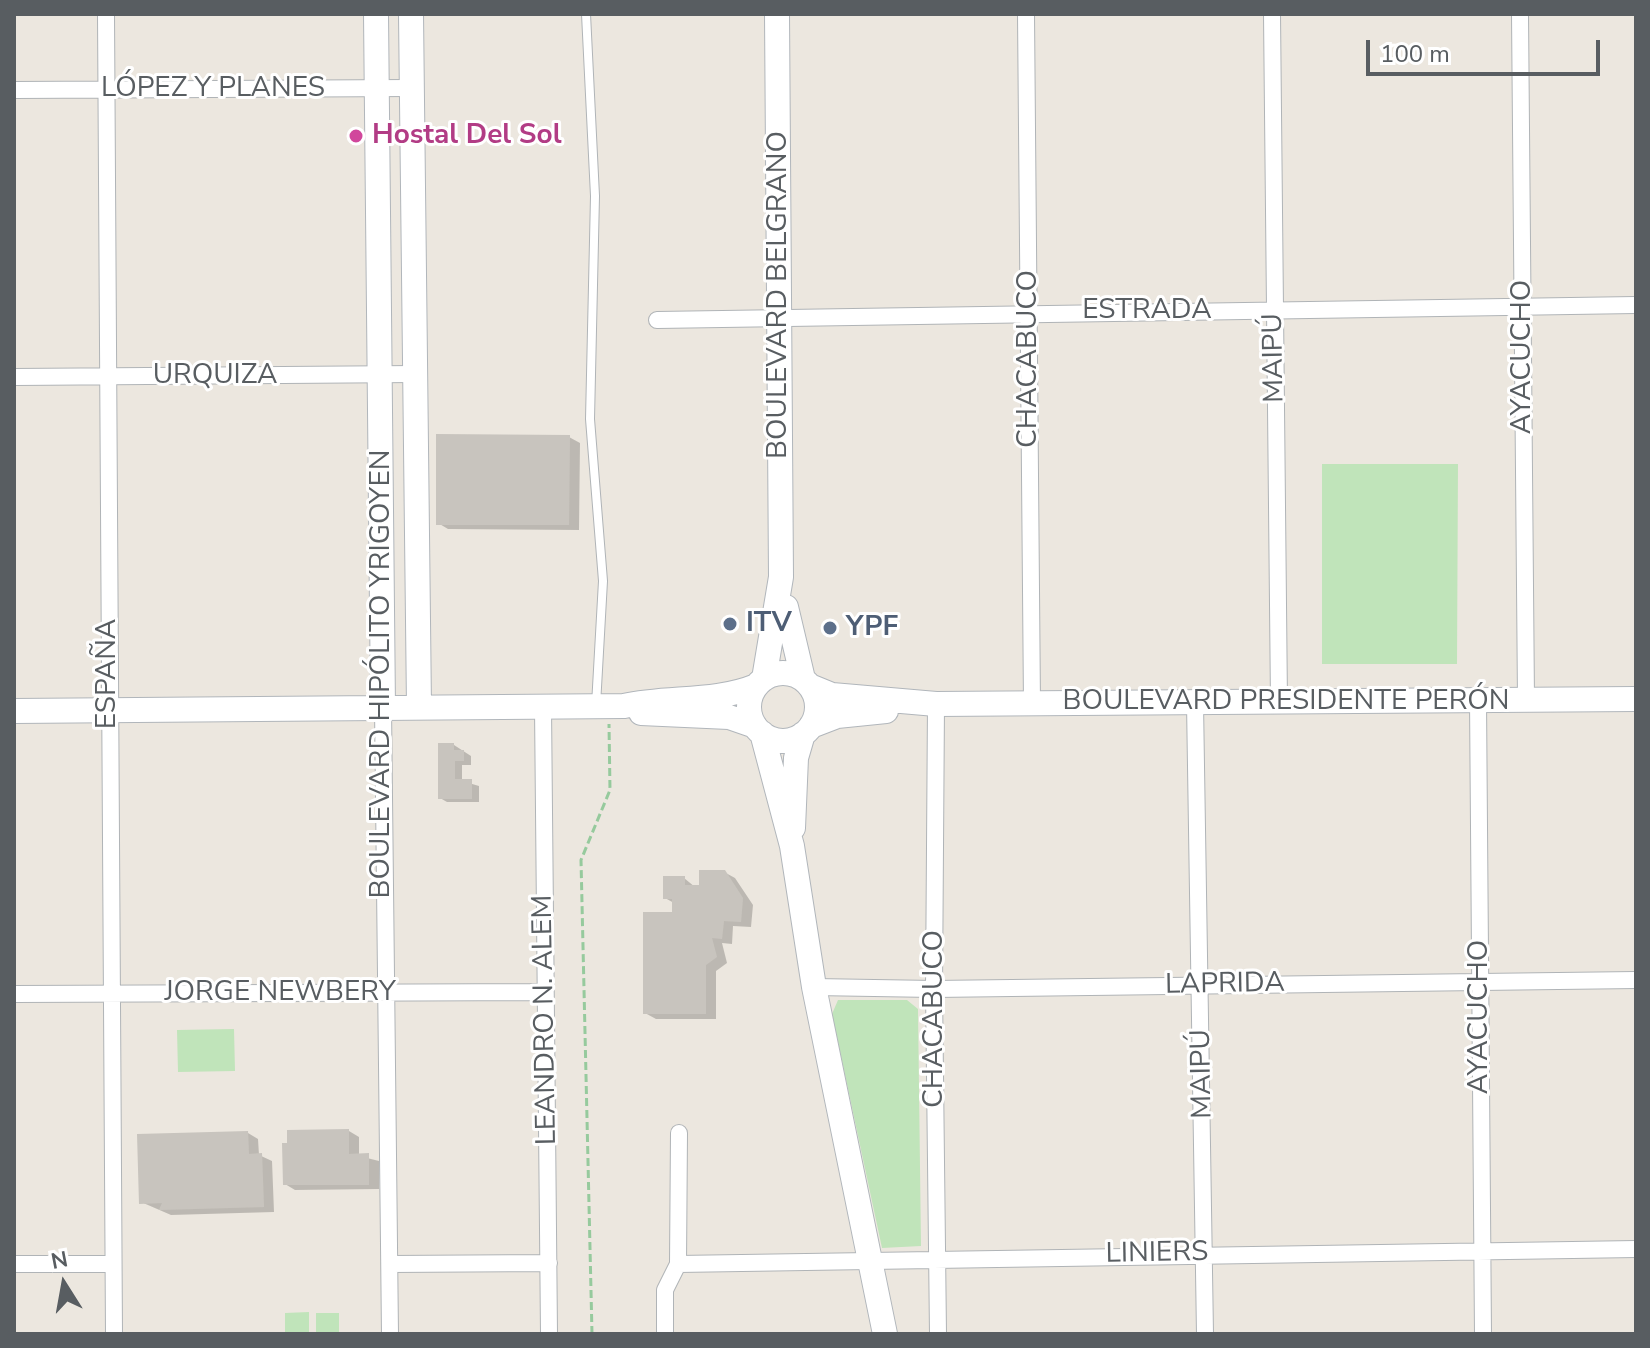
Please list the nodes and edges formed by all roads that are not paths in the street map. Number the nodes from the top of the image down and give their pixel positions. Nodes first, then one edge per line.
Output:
1 (106, 14) edge
2 (376, 14) edge
3 (411, 14) edge
4 (586, 14) edge
5 (777, 14) edge
6 (1026, 14) edge
7 (1272, 14) edge
8 (1520, 14) edge
9 (376, 88) junction
10 (412, 88) junction
11 (14, 90) edge
12 (107, 90) junction
13 (1636, 305) edge
14 (1523, 306) junction
15 (1274, 310) junction
16 (1029, 312) junction
17 (780, 316) junction
18 (657, 320) dead end
19 (380, 374) junction
20 (416, 374) junction
21 (108, 376) junction
22 (14, 377) edge
23 (781, 577) junction
24 (760, 682) junction
25 (806, 683) junction
26 (1636, 699) edge
27 (1478, 700) junction
28 (1526, 700) junction
29 (1279, 702) junction
30 (1195, 703) junction
31 (936, 704) junction
32 (1032, 704) junction
33 (609, 706) junction
34 (383, 707) junction
35 (419, 707) junction
36 (543, 707) junction
37 (108, 710) junction
38 (14, 711) edge
39 (758, 730) junction
40 (807, 730) junction
41 (792, 846) junction
42 (1636, 980) edge
43 (1480, 982) junction
44 (1201, 985) junction
45 (814, 987) junction
46 (934, 989) junction
47 (545, 992) junction
48 (111, 993) junction
49 (384, 993) junction
50 (14, 994) edge
51 (679, 1133) dead end
52 (1481, 1248) junction
53 (1636, 1249) edge
54 (1205, 1253) junction
55 (937, 1257) junction
56 (871, 1262) junction
57 (549, 1263) junction
58 (14, 1264) edge
59 (113, 1264) junction
60 (390, 1264) junction
61 (678, 1264) junction
62 (114, 1334) edge
63 (390, 1334) edge
64 (549, 1334) edge
65 (665, 1334) edge
66 (885, 1334) edge
67 (938, 1334) edge
68 (1205, 1334) edge
69 (1483, 1334) edge

1 - 12 street, ESPAÑA
2 - 9 street, BOULEVARD HIPÓLITO YRIGOYEN
3 - 10 street, BOULEVARD HIPÓLITO YRIGOYEN
4 - 33 lane
5 - 17 street, BOULEVARD BELGRANO
6 - 16 street, CHACABUCO
7 - 15 street, MAIPÚ
8 - 14 street, AYACUCHO
9 - 10 street, LÓPEZ Y PLANES
9 - 12 street, LÓPEZ Y PLANES
9 - 19 street, BOULEVARD HIPÓLITO YRIGOYEN
10 - 20 street, BOULEVARD HIPÓLITO YRIGOYEN
11 - 12 street, LÓPEZ Y PLANES
12 - 21 street, ESPAÑA
13 - 14 street, ESTRADA
14 - 15 street, ESTRADA
14 - 28 street, AYACUCHO
15 - 16 street, ESTRADA
15 - 29 street, MAIPÚ
16 - 17 street, ESTRADA
16 - 32 street, CHACABUCO
17 - 18 street, ESTRADA
17 - 23 street, BOULEVARD BELGRANO
19 - 20 street, URQUIZA
19 - 21 street, URQUIZA
19 - 34 street, BOULEVARD HIPÓLITO YRIGOYEN
20 - 35 street, BOULEVARD HIPÓLITO YRIGOYEN
21 - 22 street, URQUIZA
21 - 37 street, ESPAÑA
23 - 24 street, BOULEVARD BELGRANO
23 - 25 street, BOULEVARD BELGRANO
24 - 25 street, BOULEVARD PRESIDENTE PERÓN
24 - 33 street, BOULEVARD PRESIDENTE PERÓN
24 - 39 street
25 - 31 street, BOULEVARD PRESIDENTE PERÓN
25 - 40 street
26 - 28 street, BOULEVARD PRESIDENTE PERÓN
27 - 28 street, BOULEVARD PRESIDENTE PERÓN
27 - 29 street, BOULEVARD PRESIDENTE PERÓN
27 - 43 street, AYACUCHO
29 - 30 street, BOULEVARD PRESIDENTE PERÓN
30 - 32 street, BOULEVARD PRESIDENTE PERÓN
30 - 44 street, MAIPÚ
31 - 32 street, BOULEVARD PRESIDENTE PERÓN
31 - 40 street, BOULEVARD PRESIDENTE PERÓN
31 - 46 street, CHACABUCO
33 - 36 street
33 - 39 street, BOULEVARD PRESIDENTE PERÓN
34 - 35 street
34 - 37 street
34 - 49 street, BOULEVARD HIPÓLITO YRIGOYEN
35 - 36 street
36 - 47 street, LEANDRO N. ALEM
37 - 38 street
37 - 48 street, ESPAÑA
39 - 40 street, BOULEVARD PRESIDENTE PERÓN
39 - 41 street
40 - 41 street
41 - 45 street
42 - 43 street, LAPRIDA
43 - 44 street, LAPRIDA
43 - 52 street, AYACUCHO
44 - 46 street, LAPRIDA
44 - 54 street, MAIPÚ
45 - 46 street, LAPRIDA
45 - 56 street
46 - 55 street, CHACABUCO
47 - 49 street, JORGE NEWBERY
47 - 57 street, LEANDRO N. ALEM
48 - 49 street, JORGE NEWBERY
48 - 50 street, JORGE NEWBERY
48 - 59 street, ESPAÑA
49 - 60 street, BOULEVARD HIPÓLITO YRIGOYEN
51 - 61 street
52 - 53 street, LINIERS
52 - 54 street, LINIERS
52 - 69 street, AYACUCHO
54 - 55 street, LINIERS
54 - 68 street, MAIPÚ
55 - 56 street, LINIERS
55 - 67 street, CHACABUCO
56 - 61 street, LINIERS
56 - 66 street
57 - 60 street
57 - 64 street, LEANDRO N. ALEM
58 - 59 street
59 - 62 street, ESPAÑA
60 - 63 street, BOULEVARD HIPÓLITO YRIGOYEN
61 - 65 street

